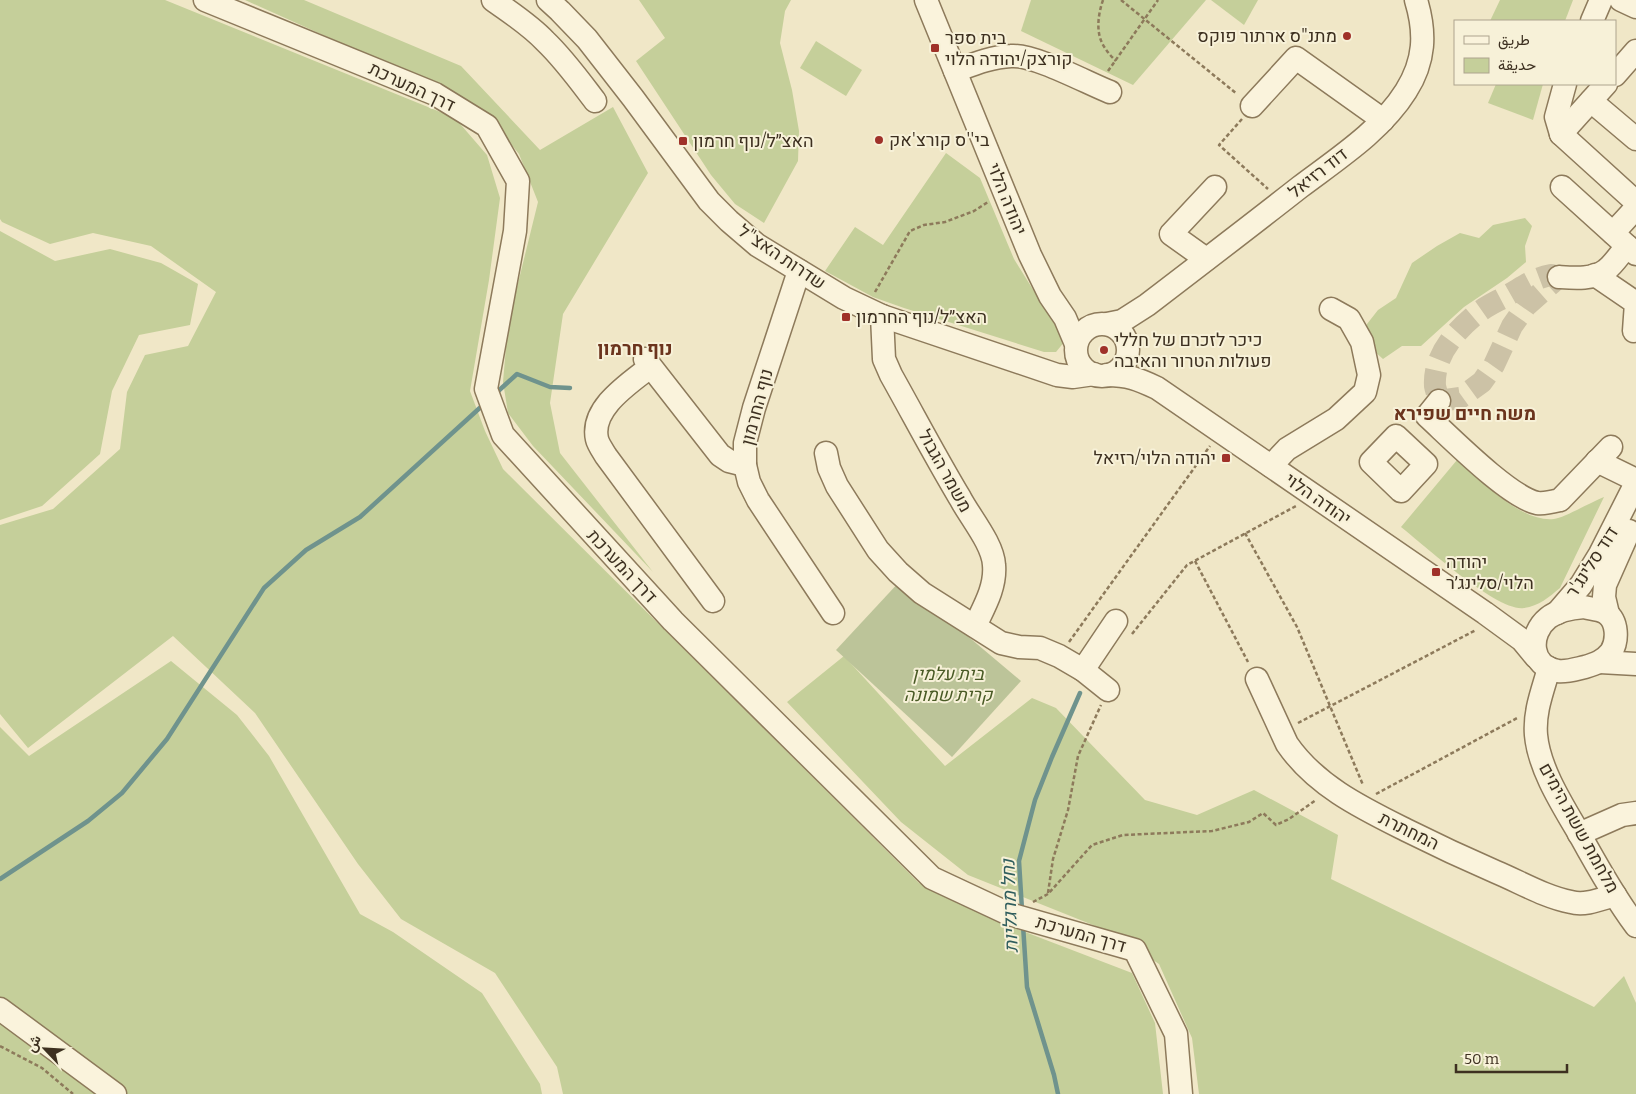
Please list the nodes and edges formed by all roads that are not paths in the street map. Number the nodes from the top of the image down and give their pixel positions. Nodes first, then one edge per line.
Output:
1 (204, 0) edge
2 (493, 0) edge
3 (536, 0) edge
4 (548, 0) edge
5 (926, 0) edge
6 (1416, 0) edge
7 (1601, 0) edge
8 (1621, 0) edge
9 (1636, 7) edge
10 (519, 19) junction
11 (1592, 20) edge
12 (1636, 51) edge
13 (955, 71) junction
14 (1616, 73) edge
15 (1565, 85) edge
16 (1605, 85) edge
17 (1103, 90) road end
18 (595, 101) dead end
19 (1591, 101) junction
20 (1252, 106) road end
21 (1382, 120) junction
22 (1561, 134) junction
23 (1636, 139) edge
24 (1215, 186) dead end
25 (1562, 187) dead end
26 (1636, 202) edge
27 (1636, 208) edge
28 (1625, 244) edge
29 (1206, 260) junction
30 (798, 271) junction
31 (1595, 275) junction
32 (1559, 277) tunnel mouth
33 (1046, 287) junction
34 (1147, 306) junction
35 (1331, 309) dead end
36 (874, 312) junction
37 (1104, 324) junction
38 (1634, 331) dead end
39 (1127, 346) junction
40 (1076, 349) junction
41 (1047, 372) junction
42 (1100, 375) junction
43 (1157, 388) junction
44 (1396, 436) dead end
45 (826, 452) dead end
46 (745, 465) junction
47 (1271, 466) junction
48 (1636, 482) edge
49 (1636, 517) edge
50 (713, 601) dead end
51 (833, 613) dead end
52 (1552, 616) junction
53 (1478, 620) junction
54 (1611, 620) junction
55 (975, 626) junction
56 (1123, 629) road end
57 (1636, 649) edge
58 (1543, 662) junction
59 (1600, 662) junction
60 (1636, 664) edge
61 (1083, 670) junction
62 (1257, 679) road end
63 (1108, 690) road end
64 (1636, 813) edge
65 (1579, 834) junction
66 (1615, 895) junction
67 (1636, 926) edge
68 (0, 1009) edge
69 (115, 1094) edge
70 (1180, 1094) edge

1 - 70 street, דרך המערכת
2 - 10 street
3 - 10 street
4 - 30 street, שדרות האצ"ל
5 - 13 street, יהודה הלוי
6 - 21 street, דוד רזיאל
7 - 11 street
8 - 9 street
10 - 18 street
12 - 14 street
13 - 17 street
13 - 33 street, יהודה הלוי
15 - 22 street
16 - 19 street
19 - 22 street
19 - 23 street
20 - 21 street
21 - 29 street, דוד רזיאל
22 - 26 street
24 - 29 street
25 - 28 street
27 - 28 street
28 - 31 street
29 - 34 street, דוד רזיאל
30 - 36 street, שדרות האצ"ל
30 - 46 street, נוף החרמון
31 - 32 street
31 - 38 street
33 - 37 street, יהודה הלוי
33 - 40 street, יהודה הלוי
34 - 37 street, דוד רזיאל
34 - 39 street, דוד רזיאל
35 - 47 street
36 - 41 street, שדרות האצ"ל
36 - 55 street, משמר הגבול
37 - 39 street
37 - 40 street
39 - 42 street
39 - 43 street, יהודה הלוי
40 - 41 street
40 - 42 street
41 - 42 street, שדרות האצ"ל
42 - 43 street, יהודה הלוי
43 - 47 street, יהודה הלוי
44 - 48 street
45 - 55 street
46 - 50 street
46 - 51 street, נוף החרמון
47 - 53 street, יהודה הלוי
48 - 52 street, דוד סלינג'ר
49 - 54 street, דוד סלינג'ר
52 - 53 street, יהודה הלוי
52 - 54 street
52 - 58 street
53 - 58 street, יהודה הלוי
54 - 57 street
54 - 59 street
55 - 61 street
56 - 61 street
58 - 59 street
58 - 65 street, מלחמת ששת הימים
59 - 60 street
61 - 63 street
62 - 66 street, המחתרת
64 - 65 street
65 - 66 street, מלחמת ששת הימים
66 - 67 street, מלחמת ששת הימים
68 - 69 street

